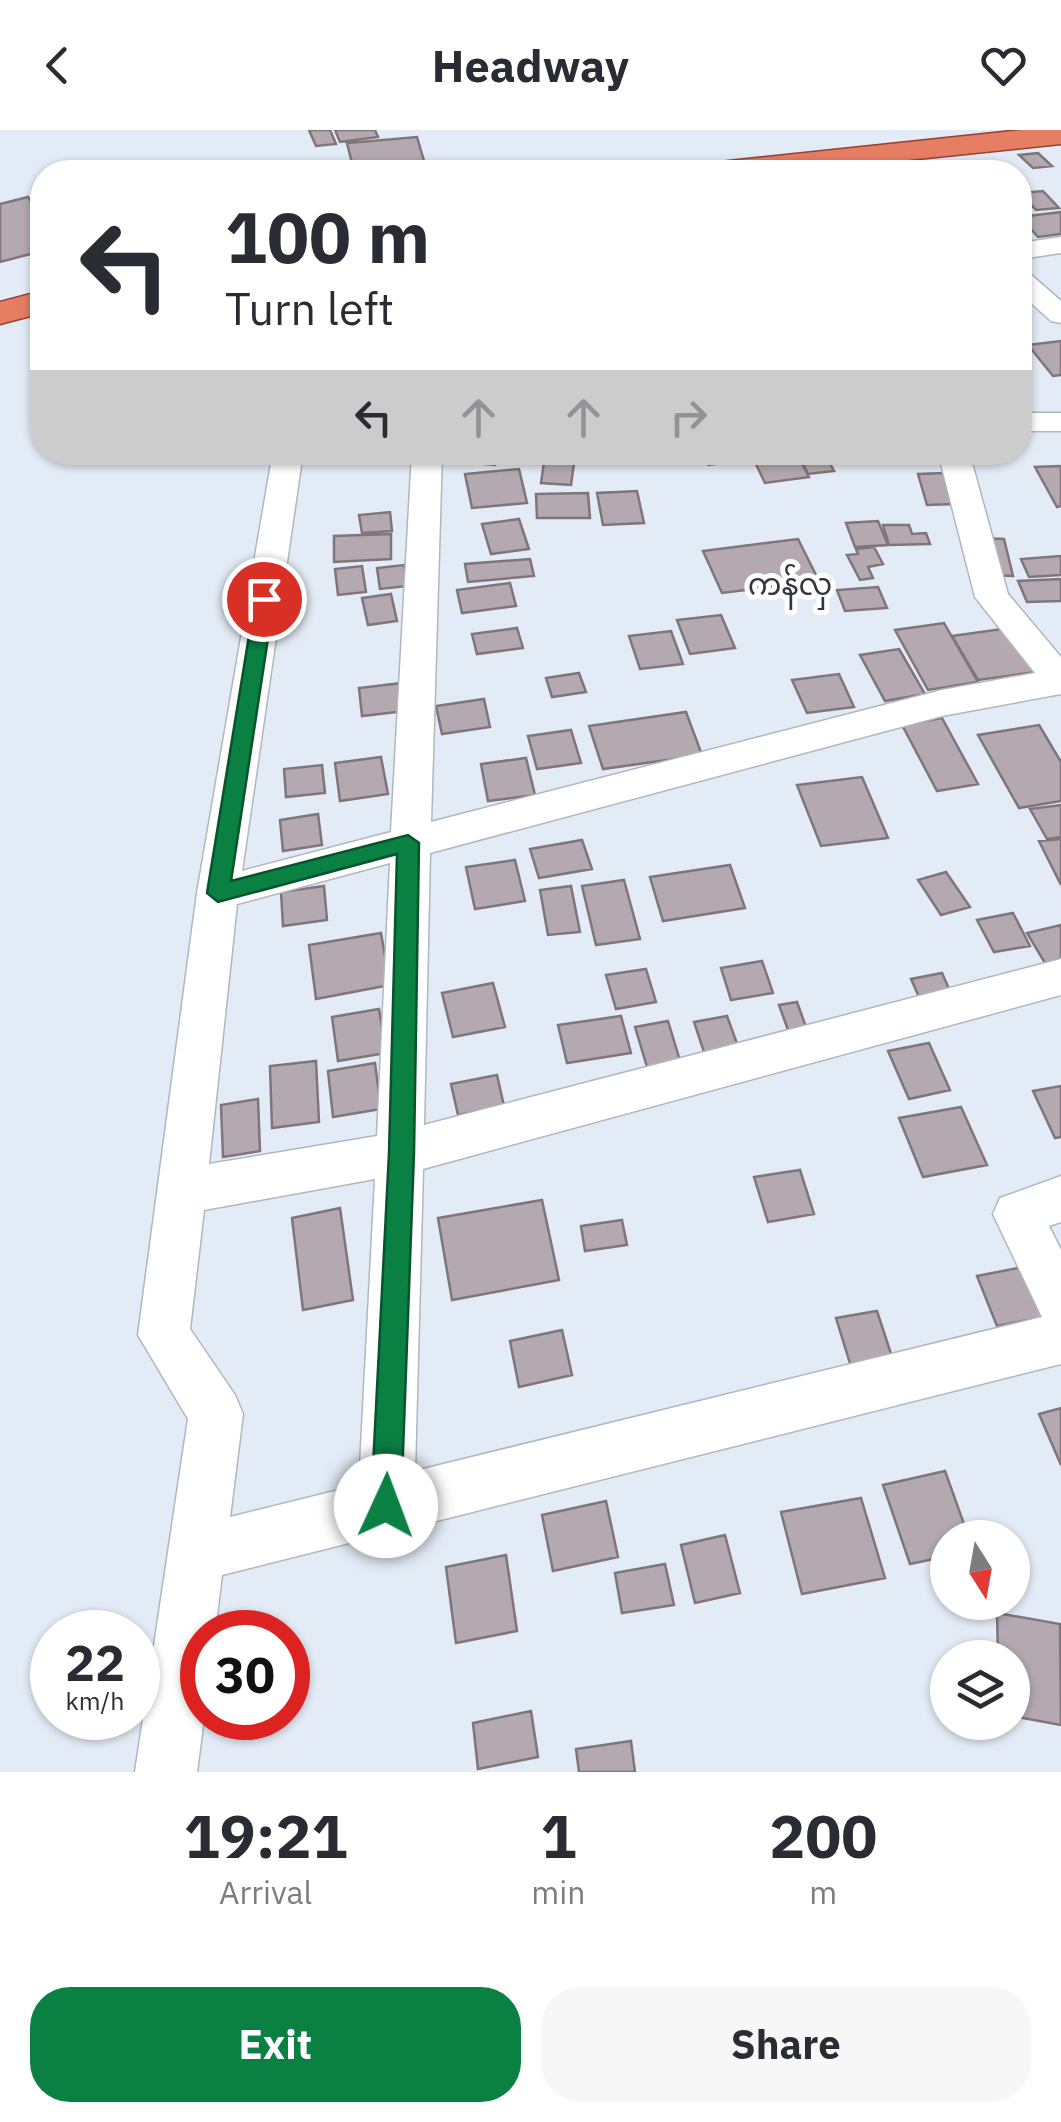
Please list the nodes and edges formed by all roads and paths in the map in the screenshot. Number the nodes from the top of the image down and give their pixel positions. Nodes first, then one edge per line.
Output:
1 (1061, 134) edge
2 (915, 160) edge
3 (1061, 245) edge
4 (1032, 249) edge
5 (1032, 290) edge
6 (30, 305) edge
7 (0, 313) edge
8 (1061, 315) edge
9 (1032, 422) edge
10 (1061, 422) edge
11 (286, 465) edge
12 (426, 465) edge
13 (956, 465) edge
14 (408, 843) junction
15 (218, 893) junction
16 (1061, 977) edge
17 (401, 1153) junction
18 (182, 1190) junction
19 (1061, 1199) edge
20 (1061, 1302) edge
21 (1061, 1338) edge
22 (386, 1506) junction
23 (198, 1553) junction
24 (166, 1772) edge

1 - 2 highway
3 - 4 street
5 - 8 street
6 - 7 highway
9 - 10 street
11 - 15 street
12 - 14 street
13 - 14 street
14 - 15 street
14 - 17 street
15 - 18 street
16 - 17 street
17 - 18 street
17 - 22 street
18 - 23 street
19 - 20 street
21 - 22 street
22 - 23 street
23 - 24 street

